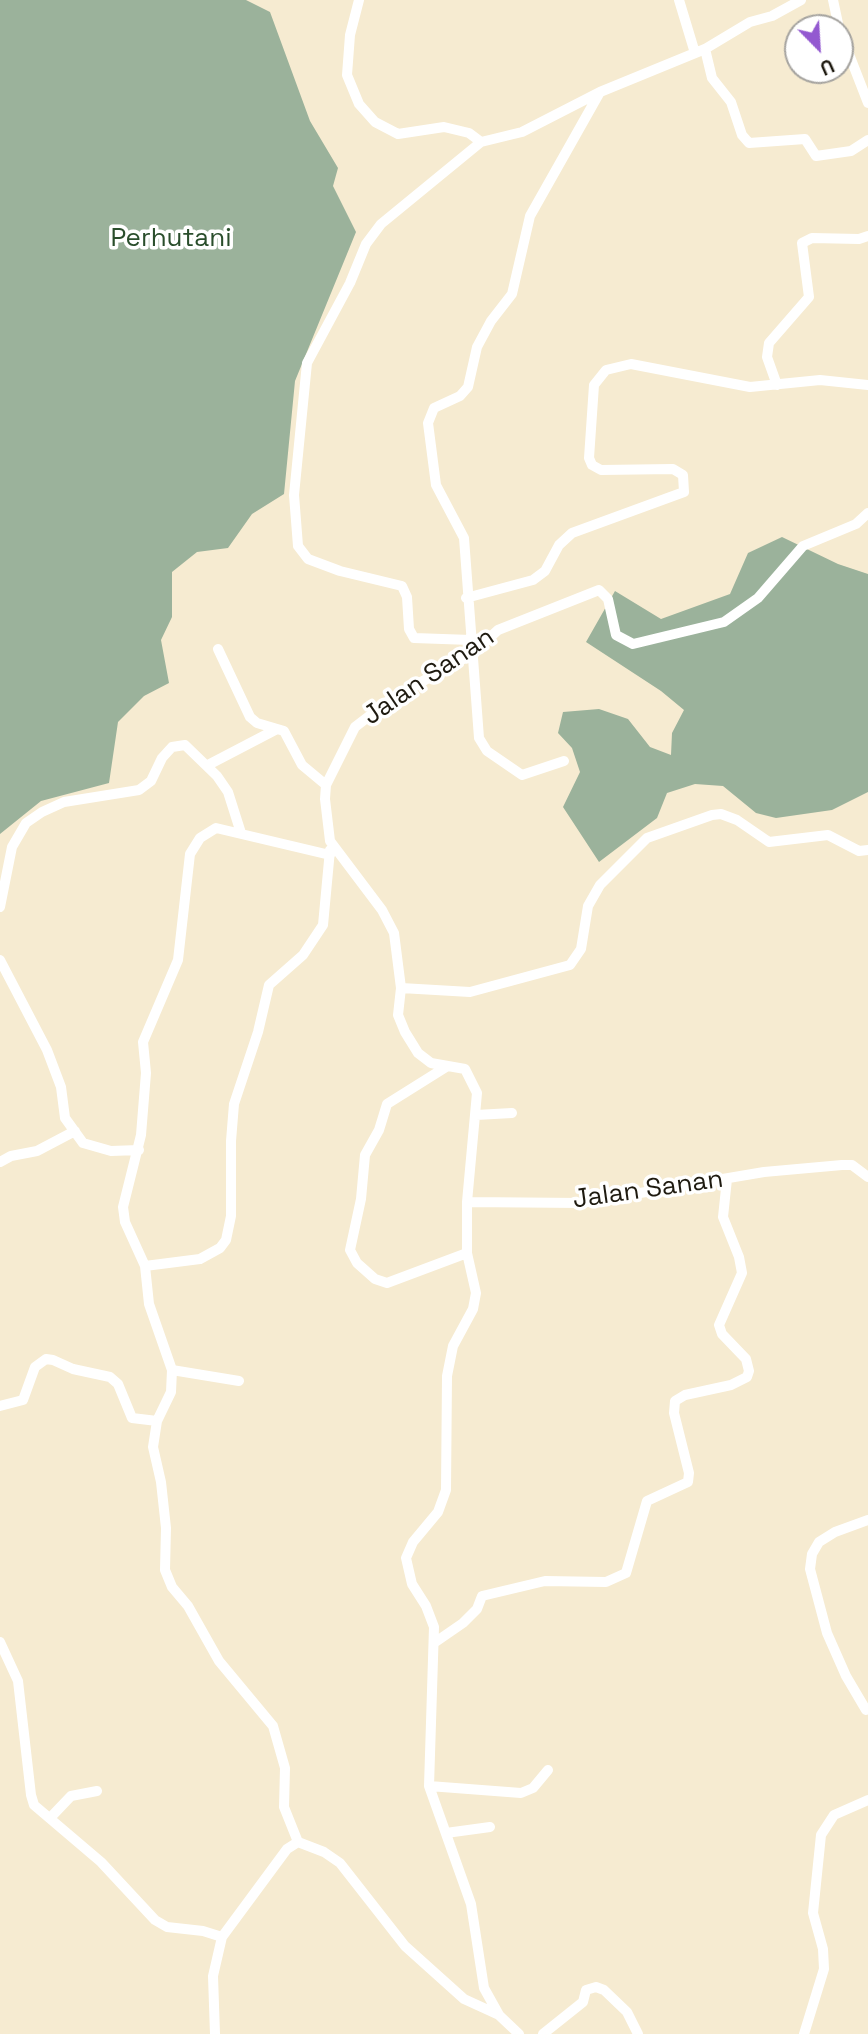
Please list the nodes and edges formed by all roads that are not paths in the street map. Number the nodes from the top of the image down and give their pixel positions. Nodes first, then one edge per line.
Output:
1 (359, 0) edge
2 (679, 0) edge
3 (801, 0) edge
4 (700, 51) junction
5 (854, 66) edge
6 (600, 92) junction
7 (868, 103) edge
8 (868, 140) edge
9 (481, 142) junction
10 (868, 236) edge
11 (777, 385) junction
12 (868, 385) edge
13 (868, 513) edge
14 (466, 598) junction
15 (471, 640) junction
16 (218, 649) dead end
17 (471, 654) junction
18 (277, 729) junction
19 (564, 761) dead end
20 (208, 765) junction
21 (326, 785) junction
22 (241, 833) junction
23 (330, 841) junction
24 (868, 850) edge
25 (330, 855) junction
26 (0, 907) edge
27 (0, 960) edge
28 (401, 988) junction
29 (446, 1067) junction
30 (512, 1113) dead end
31 (476, 1115) junction
32 (75, 1132) junction
33 (139, 1150) junction
34 (0, 1162) edge
35 (868, 1177) edge
36 (727, 1179) junction
37 (467, 1202) junction
38 (467, 1253) junction
39 (145, 1266) junction
40 (172, 1370) junction
41 (239, 1381) dead end
42 (0, 1406) edge
43 (157, 1421) junction
44 (868, 1520) edge
45 (434, 1643) junction
46 (0, 1648) edge
47 (867, 1709) edge
48 (548, 1770) dead end
49 (429, 1786) junction
50 (97, 1791) dead end
51 (868, 1800) edge
52 (50, 1818) junction
53 (490, 1826) dead end
54 (446, 1833) junction
55 (298, 1842) junction
56 (222, 1937) junction
57 (499, 2015) junction
58 (215, 2034) edge
59 (519, 2034) edge
60 (543, 2034) edge
61 (638, 2034) edge
62 (804, 2034) edge

1 - 9 street
2 - 4 street
3 - 4 street
4 - 6 street
4 - 8 street
5 - 7 street
6 - 9 street
6 - 14 street
9 - 15 street
10 - 11 street
11 - 12 street
11 - 14 street
13 - 17 street, Jalan Sanan
14 - 15 street
15 - 17 street
16 - 18 street
17 - 19 street
17 - 21 street, Jalan Sanan
18 - 20 street
18 - 21 street
20 - 22 street
20 - 26 street
21 - 23 street, Jalan Sanan
22 - 25 street
22 - 33 street
23 - 25 street, Jalan Sanan
23 - 28 street
24 - 28 street
25 - 39 street, Jalan Sanan
27 - 32 street
28 - 29 street
29 - 31 street
29 - 38 street
30 - 31 street
31 - 37 street
32 - 33 street
32 - 34 street
33 - 39 street
35 - 36 street, Jalan Sanan
36 - 37 street, Jalan Sanan
36 - 45 street
37 - 38 street
38 - 45 street
39 - 40 street
40 - 41 street
40 - 43 street
42 - 43 street
43 - 55 street
44 - 47 street
45 - 49 street
46 - 52 street
48 - 49 street
49 - 54 street
50 - 52 street
51 - 62 street
52 - 56 street
53 - 54 street
54 - 57 street
55 - 56 street
55 - 57 street
56 - 58 street
57 - 59 street
60 - 61 street

